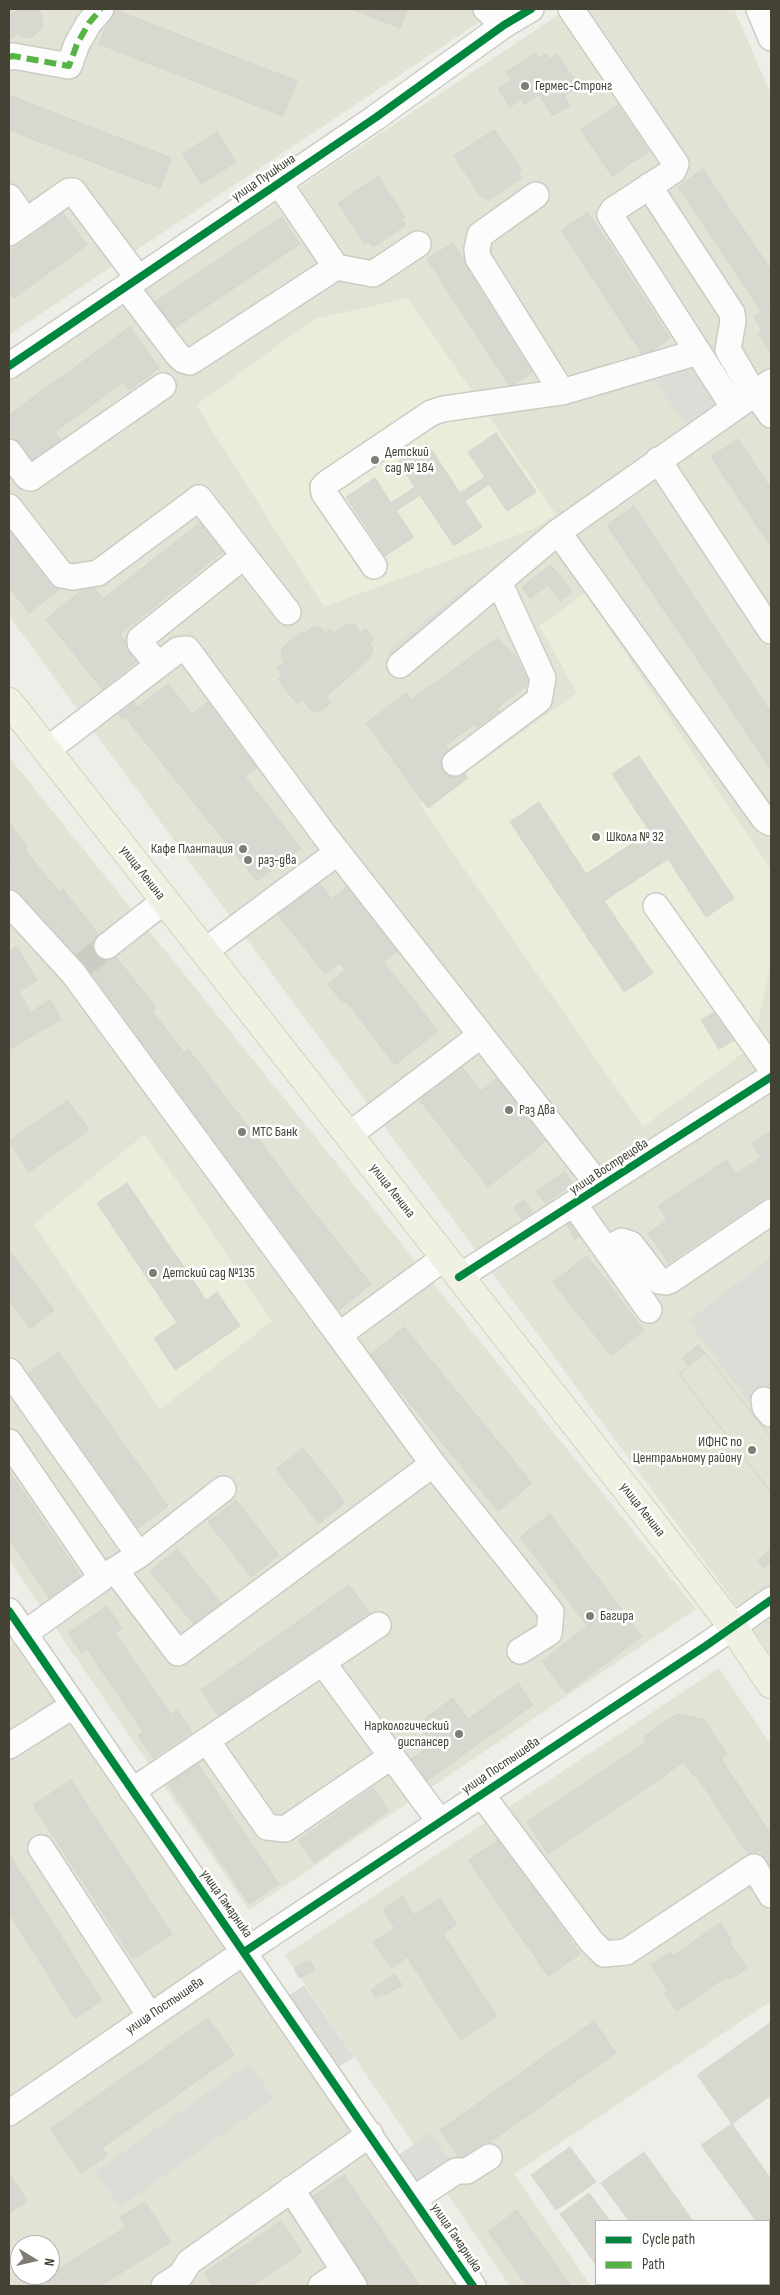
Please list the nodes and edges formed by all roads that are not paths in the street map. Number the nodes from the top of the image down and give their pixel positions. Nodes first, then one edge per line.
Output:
1 (101, 9) edge
2 (486, 9) edge
3 (531, 9) edge
4 (570, 9) edge
5 (758, 9) edge
6 (504, 25) junction
7 (771, 38) edge
8 (9, 57) edge
9 (279, 183) junction
10 (649, 186) junction
11 (536, 195) dead end
12 (9, 197) edge
13 (18, 227) edge
14 (418, 244) dead end
15 (336, 267) junction
16 (132, 283) junction
17 (698, 352) junction
18 (9, 366) edge
19 (163, 386) dead end
20 (763, 388) edge
21 (562, 392) junction
22 (734, 408) junction
23 (771, 415) edge
24 (9, 452) edge
25 (658, 460) junction
26 (9, 507) edge
27 (558, 532) junction
28 (244, 556) junction
29 (374, 566) dead end
30 (499, 582) junction
31 (288, 612) dead end
32 (771, 631) edge
33 (158, 665) junction
34 (400, 665) dead end
35 (9, 702) edge
36 (46, 750) junction
37 (455, 763) dead end
38 (771, 823) edge
39 (338, 852) junction
40 (164, 901) junction
41 (9, 903) edge
42 (656, 906) dead end
43 (107, 946) tunnel mouth
44 (205, 951) junction
45 (481, 1035) junction
46 (771, 1068) edge
47 (771, 1078) edge
48 (350, 1135) junction
49 (600, 1187) junction
50 (574, 1204) junction
51 (771, 1212) edge
52 (607, 1248) junction
53 (452, 1268) junction
54 (649, 1310) dead end
55 (339, 1335) junction
56 (9, 1371) edge
57 (9, 1442) edge
58 (433, 1464) junction
59 (223, 1490) dead end
60 (139, 1555) junction
61 (109, 1574) junction
62 (771, 1600) edge
63 (15, 1624) edge
64 (378, 1625) dead end
65 (733, 1627) junction
66 (520, 1651) dead end
67 (323, 1663) junction
68 (771, 1684) edge
69 (74, 1705) junction
70 (207, 1741) junction
71 (9, 1746) edge
72 (392, 1756) junction
73 (132, 1791) junction
74 (482, 1794) junction
75 (440, 1822) junction
76 (41, 1848) dead end
77 (771, 1895) edge
78 (244, 1952) junction
79 (150, 2016) junction
80 (9, 2113) edge
81 (370, 2134) junction
82 (489, 2157) dead end
83 (291, 2190) junction
84 (414, 2199) junction
85 (349, 2279) edge
86 (164, 2286) edge
87 (321, 2286) edge
88 (473, 2286) edge

1 - 8 street
2 - 6 street
3 - 6 street, улица Пушкина
4 - 10 street
5 - 7 street
6 - 9 street, улица Пушкина
9 - 15 street
9 - 16 street, улица Пушкина
10 - 17 street
10 - 20 street
11 - 21 street
12 - 13 street
13 - 16 street
14 - 15 street
15 - 16 street
16 - 18 street, улица Пушкина
17 - 21 street
17 - 22 street
19 - 24 street
20 - 22 street
20 - 23 street
21 - 29 street
22 - 25 street
25 - 27 street
25 - 32 street
26 - 28 street
27 - 30 street
27 - 38 street
28 - 31 street
28 - 33 street
30 - 34 street
30 - 37 street
33 - 36 street
33 - 39 street
35 - 36 main road, улица Ленина
36 - 40 main road, улица Ленина
39 - 44 street
39 - 45 street
40 - 43 street
40 - 44 main road, улица Ленина
41 - 55 street
42 - 46 street
44 - 48 main road, улица Ленина
45 - 48 street
45 - 49 street
47 - 49 street, улица Вострецова
48 - 53 main road, улица Ленина
49 - 50 street, улица Вострецова
50 - 52 street
50 - 53 street, улица Вострецова
51 - 52 street
52 - 54 street
53 - 55 street, улица Вострецова
53 - 65 main road, улица Ленина
55 - 58 street
56 - 60 street
57 - 61 street
58 - 61 street
58 - 66 street
59 - 60 street
60 - 61 street
61 - 63 street
62 - 65 street, улица Постышева
63 - 69 street, улица Гамарника
64 - 67 street
65 - 68 main road, улица Ленина
65 - 74 street, улица Постышева
67 - 70 street
67 - 72 street
69 - 71 street
69 - 73 street, улица Гамарника
70 - 72 street
70 - 73 street
72 - 75 street
73 - 78 street, улица Гамарника
74 - 75 street, улица Постышева
74 - 77 street
75 - 78 street, улица Постышева
76 - 79 street
78 - 79 street, улица Постышева
78 - 81 street, улица Гамарника
79 - 80 street, улица Постышева
81 - 83 street
81 - 84 street, улица Гамарника
82 - 84 street
83 - 85 street
83 - 86 street
84 - 88 street, улица Гамарника
85 - 87 street

